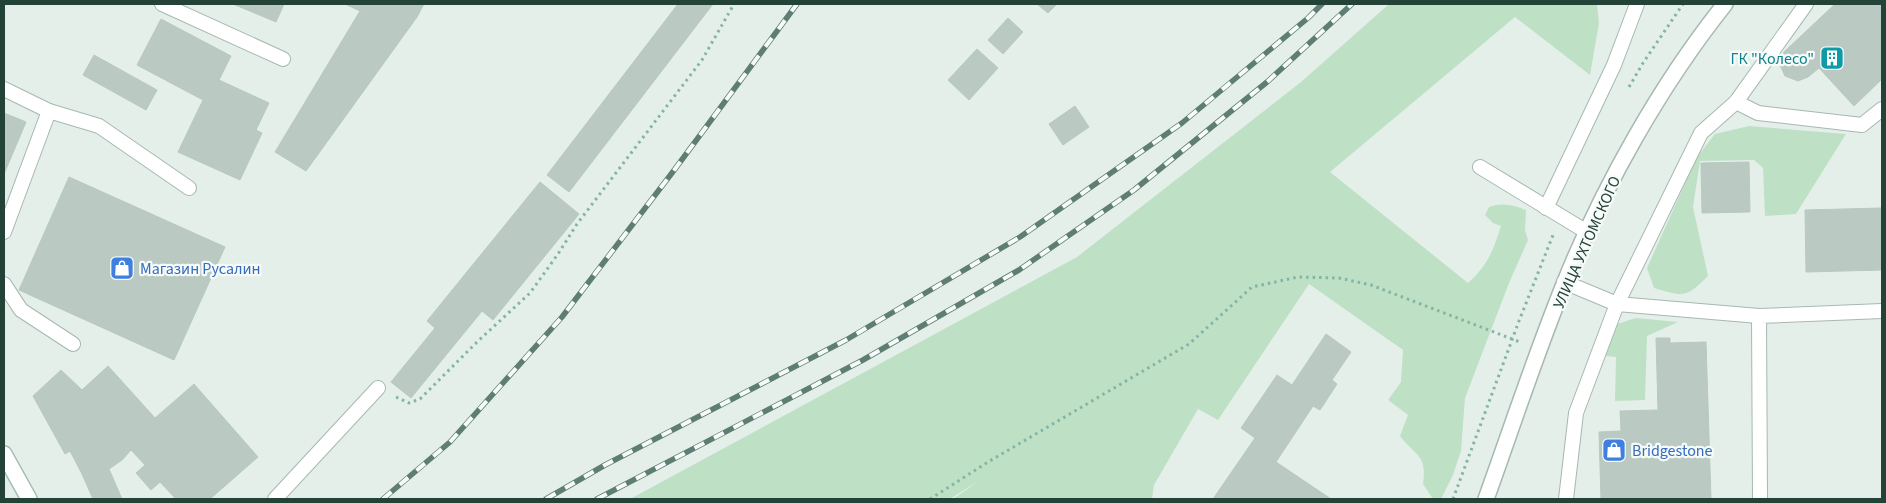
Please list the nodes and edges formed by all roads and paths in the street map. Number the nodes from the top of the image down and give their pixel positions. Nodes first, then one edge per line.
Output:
1 (162, 4) edge
2 (734, 4) edge
3 (1637, 4) edge
4 (1725, 4) edge
5 (1806, 4) edge
6 (283, 59) dead end
7 (4, 89) edge
8 (1736, 102) junction
9 (49, 110) junction
10 (1879, 114) edge
11 (1480, 167) dead end
12 (190, 188) dead end
13 (1546, 208) junction
14 (4, 232) edge
15 (1586, 232) junction
16 (1564, 282) junction
17 (4, 284) edge
18 (1617, 304) junction
19 (1882, 310) edge
20 (1760, 316) junction
21 (72, 344) dead end
22 (1540, 349) junction
23 (378, 388) joint
24 (4, 454) edge
25 (29, 499) edge
26 (275, 499) edge
27 (930, 499) edge
28 (1486, 499) edge
29 (1566, 499) edge
30 (1760, 499) edge

1 - 6 lane
2 - 23 path
3 - 13 lane
4 - 15 street, УЛИЦА УХТОМСКОГО
5 - 8 lane
7 - 9 lane
8 - 10 lane
8 - 18 lane
9 - 12 lane
9 - 14 lane
11 - 13 lane
13 - 15 lane
15 - 16 street, УЛИЦА УХТОМСКОГО
16 - 18 lane
16 - 22 street, УЛИЦА УХТОМСКОГО
17 - 21 lane
18 - 20 lane
18 - 29 lane
19 - 20 lane
20 - 30 lane
22 - 27 path
22 - 28 street, УЛИЦА УХТОМСКОГО
23 - 26 lane
24 - 25 street

